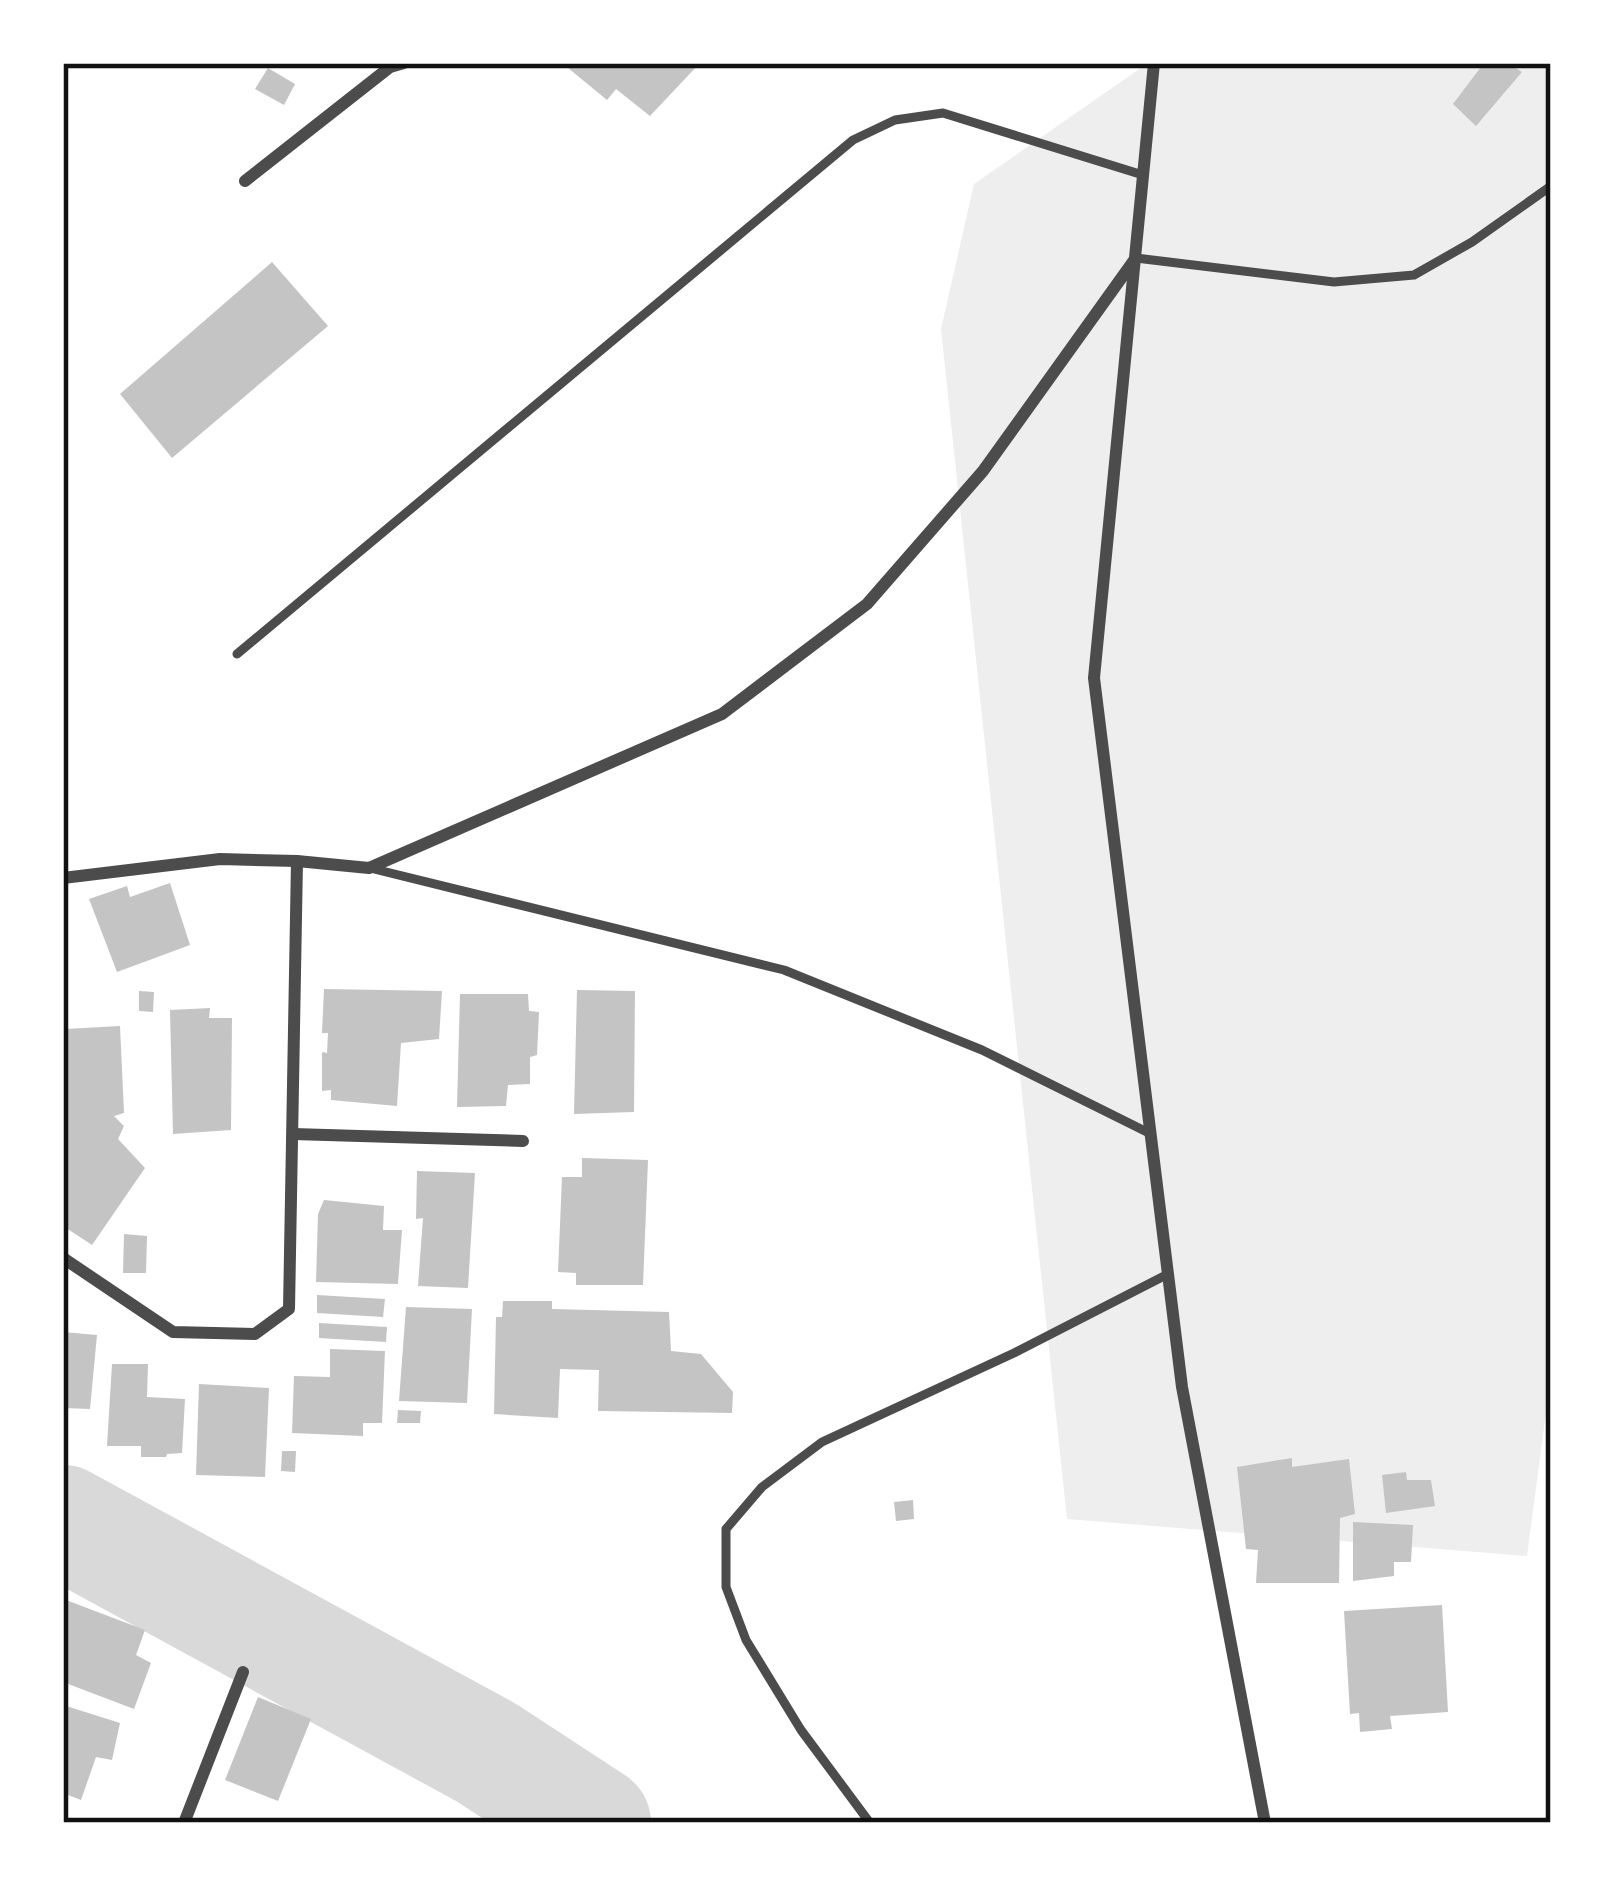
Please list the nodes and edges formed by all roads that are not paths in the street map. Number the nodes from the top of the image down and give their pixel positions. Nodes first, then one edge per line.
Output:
1 (404, 63) edge
2 (1154, 63) edge
3 (1143, 175) junction
4 (245, 181) dead end
5 (1551, 186) edge
6 (1136, 258) junction
7 (237, 653) dead end
8 (297, 861) junction
9 (369, 868) junction
10 (63, 878) edge
11 (293, 1133) junction
12 (1151, 1134) junction
13 (523, 1141) dead end
14 (63, 1258) edge
15 (1168, 1274) junction
16 (243, 1672) dead end
17 (184, 1823) edge
18 (870, 1823) edge
19 (1265, 1823) edge

1 - 4 street
2 - 3 street
3 - 6 street
3 - 7 lane
5 - 6 lane
6 - 9 street
6 - 12 street
8 - 9 street
8 - 10 street
8 - 11 street
9 - 12 lane
11 - 13 street
11 - 14 street
12 - 15 street
15 - 18 lane
15 - 19 street
16 - 17 street

